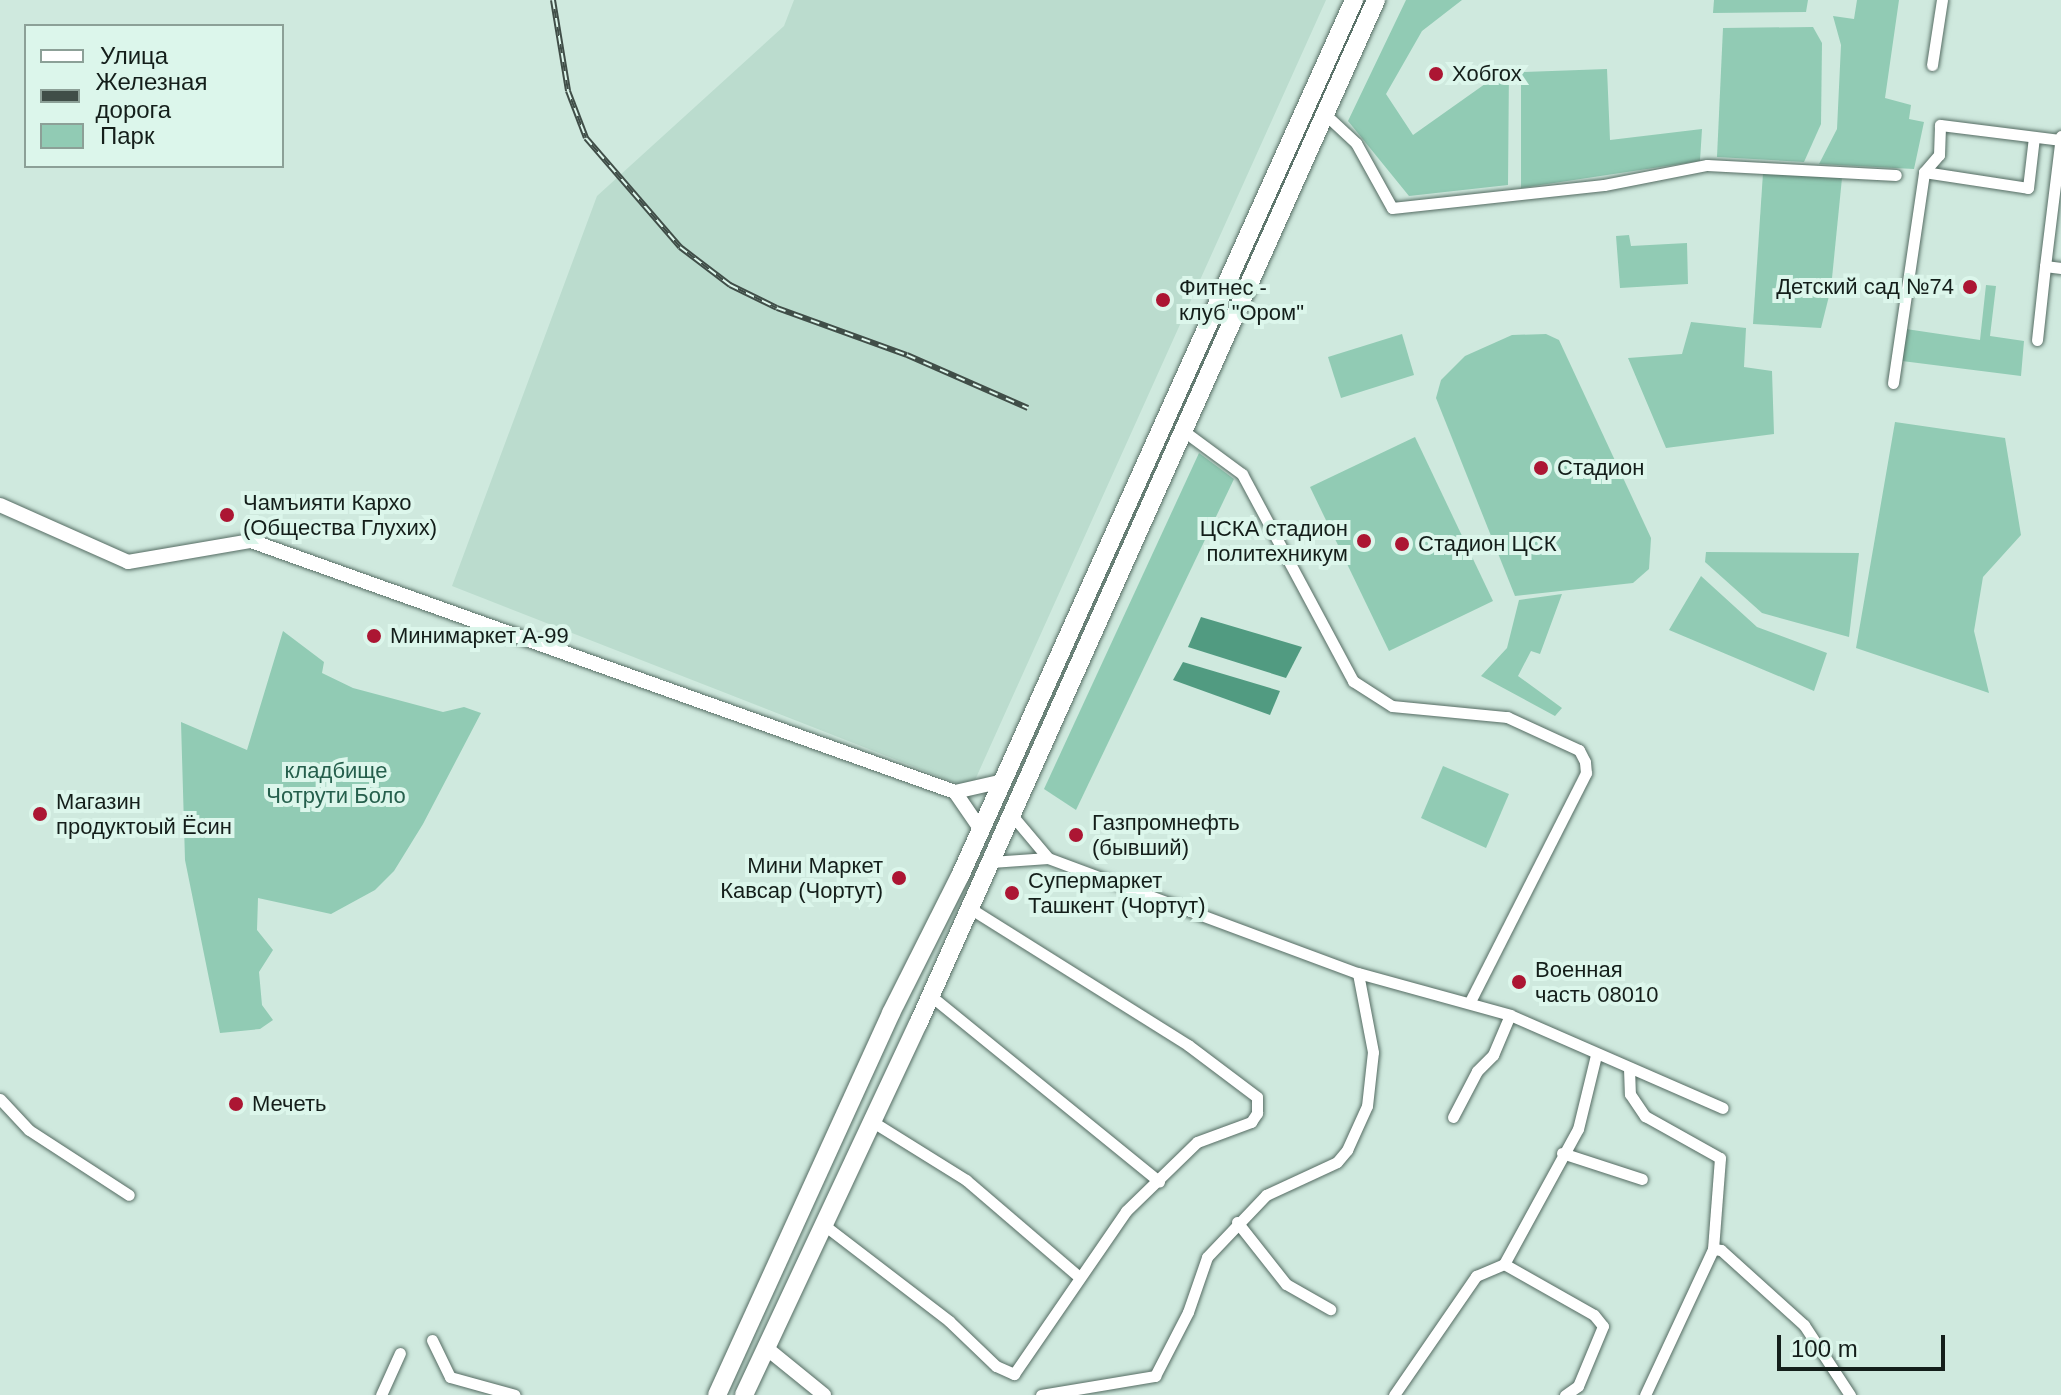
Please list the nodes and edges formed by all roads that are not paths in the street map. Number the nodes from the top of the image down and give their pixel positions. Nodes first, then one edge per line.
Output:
1 (1354, 0) edge
2 (1376, 0) edge
3 (1942, 0) edge
4 (1932, 65) dead end
5 (1327, 116) junction
6 (2034, 137) junction
7 (2061, 137) edge
8 (1924, 172) junction
9 (1896, 175) dead end
10 (2057, 186) edge
11 (2045, 266) junction
12 (2061, 268) edge
13 (2037, 340) dead end
14 (1893, 383) dead end
15 (1185, 432) junction
16 (0, 505) edge
17 (1087, 619) junction
18 (999, 782) junction
19 (955, 792) junction
20 (1011, 814) junction
21 (979, 827) junction
22 (1048, 858) junction
23 (991, 862) junction
24 (970, 908) junction
25 (1358, 973) junction
26 (931, 996) junction
27 (1470, 1002) junction
28 (891, 1013) junction
29 (1510, 1015) junction
30 (918, 1024) junction
31 (1596, 1055) junction
32 (1629, 1068) junction
33 (0, 1099) edge
34 (1723, 1108) dead end
35 (1453, 1117) dead end
36 (873, 1122) junction
37 (1562, 1153) junction
38 (1642, 1179) dead end
39 (1159, 1181) junction
40 (129, 1195) dead end
41 (1237, 1222) junction
42 (824, 1225) junction
43 (1713, 1249) junction
44 (1504, 1264) junction
45 (1079, 1277) junction
46 (1330, 1309) dead end
47 (432, 1340) dead end
48 (765, 1347) junction
49 (400, 1353) dead end
50 (381, 1395) edge
51 (515, 1395) edge
52 (717, 1395) edge
53 (744, 1395) edge
54 (824, 1395) edge
55 (1041, 1395) edge
56 (1394, 1395) edge
57 (1565, 1395) edge
58 (1645, 1395) edge
59 (1850, 1395) edge

1 - 17 main road
2 - 5 main road
3 - 4 street
5 - 9 street
5 - 15 main road
6 - 7 street
6 - 8 street
6 - 8 street
7 - 10 street
8 - 14 street
10 - 11 street
11 - 12 street
11 - 13 street
15 - 17 main road
15 - 27 street
16 - 19 street
17 - 18 main road
17 - 20 main road
18 - 19 street
18 - 21 main road
19 - 21 street
20 - 22 street
20 - 23 main road
21 - 28 main road
22 - 23 street
22 - 25 street
23 - 24 main road
24 - 26 main road
24 - 39 street
25 - 27 street
25 - 41 street
26 - 30 main road
26 - 39 street
27 - 29 street
28 - 30 main road
28 - 52 main road
29 - 31 street
29 - 35 street
30 - 36 main road
31 - 32 street
31 - 37 street
32 - 34 street
32 - 43 street
33 - 40 street
36 - 42 main road
36 - 45 street
37 - 38 street
37 - 44 street
39 - 45 street
41 - 46 street
41 - 55 street
42 - 45 street
42 - 48 main road
43 - 58 street
43 - 59 street
44 - 56 street
44 - 57 street
47 - 51 street
48 - 53 main road
48 - 54 street
49 - 50 street

